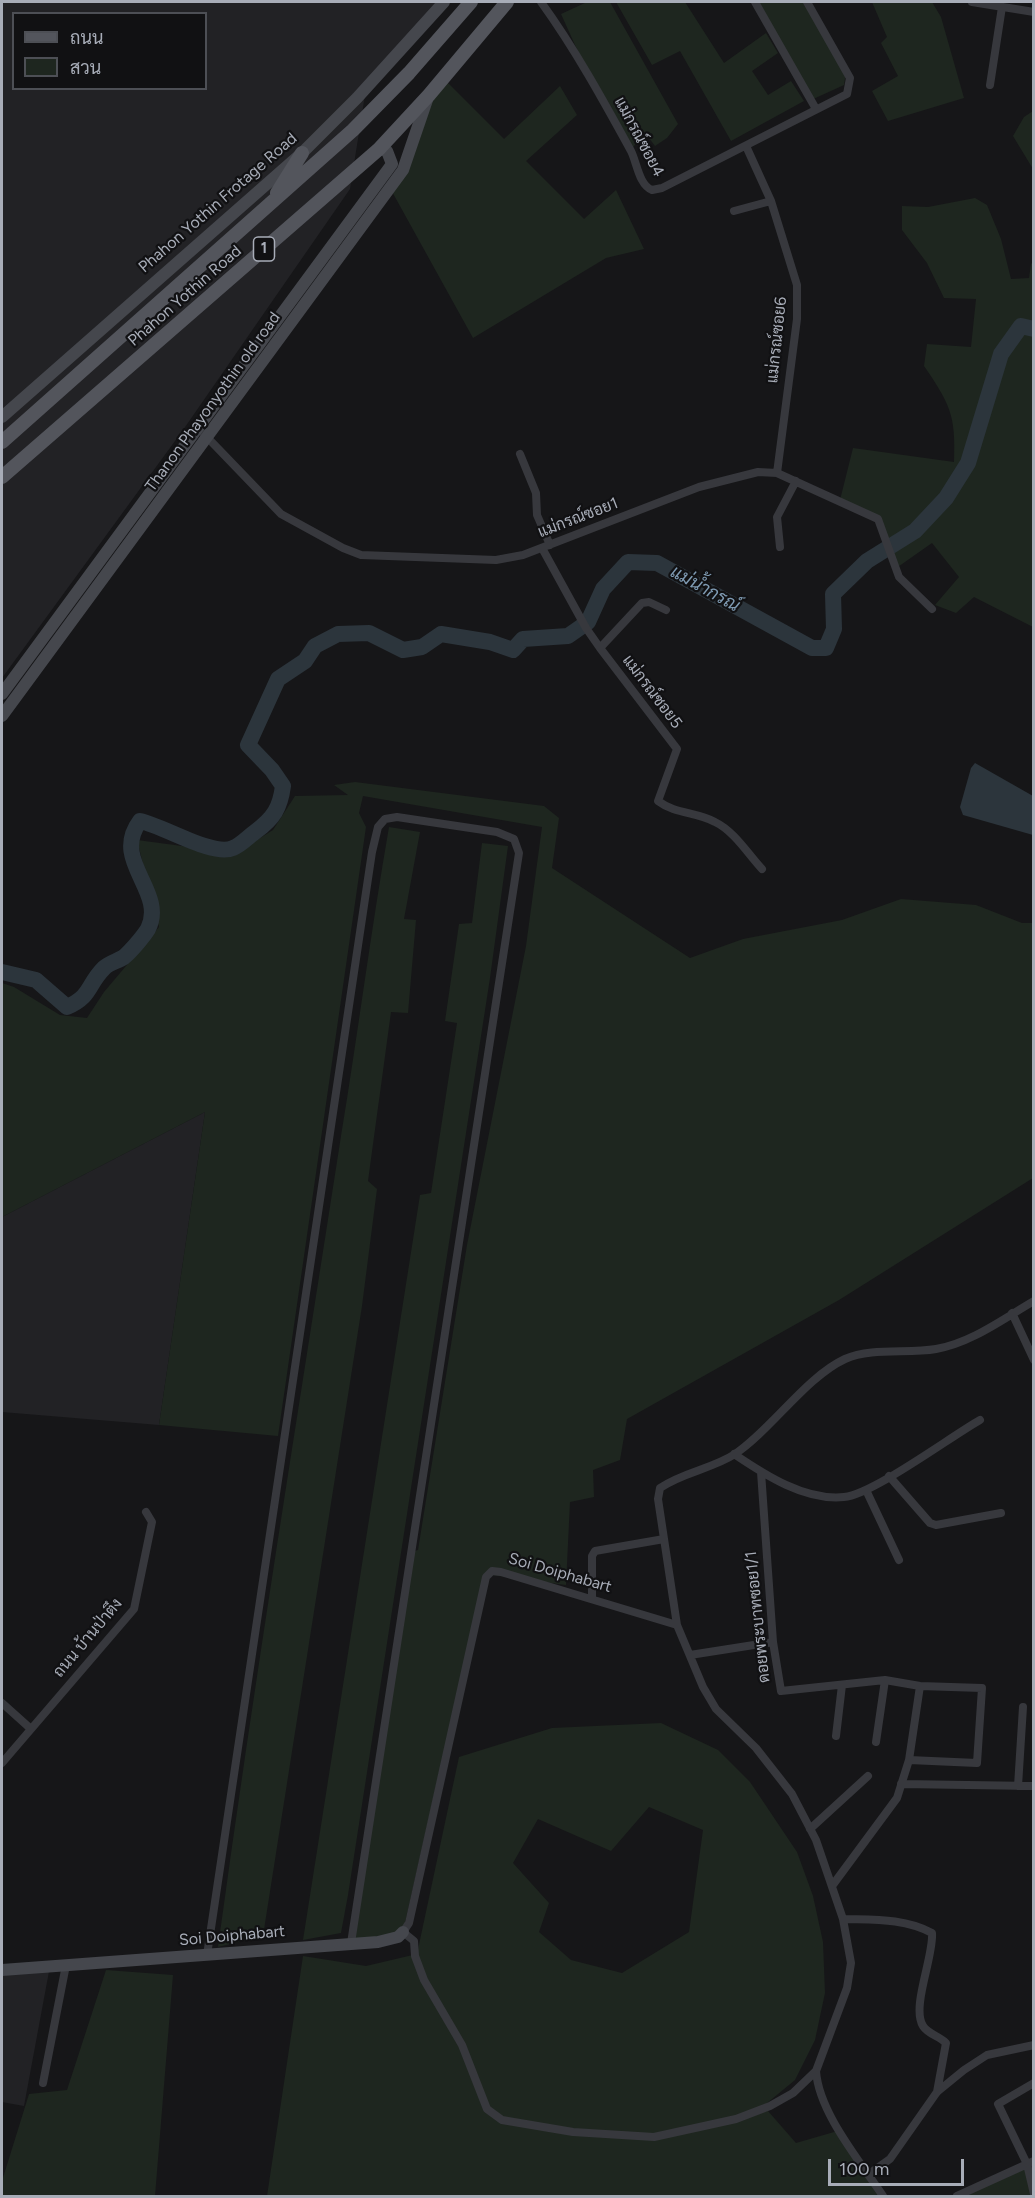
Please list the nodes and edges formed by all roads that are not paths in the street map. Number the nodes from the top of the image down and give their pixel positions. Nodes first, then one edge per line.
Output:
1 (444, 2) edge
2 (471, 2) edge
3 (507, 2) edge
4 (541, 2) edge
5 (755, 2) edge
6 (807, 2) edge
7 (972, 2) edge
8 (1029, 2) edge
9 (1002, 7) junction
10 (1030, 12) edge
11 (990, 85) dead end
12 (429, 95) junction
13 (816, 109) junction
14 (746, 146) junction
15 (379, 149) junction
16 (302, 153) junction
17 (771, 201) junction
18 (268, 207) junction
19 (734, 211) dead end
20 (2, 417) edge
21 (197, 429) junction
22 (208, 437) junction
23 (2, 442) edge
24 (520, 454) dead end
25 (777, 473) junction
26 (2, 477) edge
27 (796, 481) junction
28 (546, 546) junction
29 (780, 547) dead end
30 (932, 609) dead end
31 (666, 610) dead end
32 (600, 648) junction
33 (2, 694) edge
34 (2, 716) edge
35 (762, 869) dead end
36 (1034, 1301) edge
37 (1012, 1313) junction
38 (1034, 1360) edge
39 (980, 1420) dead end
40 (734, 1454) junction
41 (761, 1472) junction
42 (889, 1476) junction
43 (866, 1490) junction
44 (146, 1512) dead end
45 (1001, 1513) dead end
46 (664, 1539) junction
47 (899, 1560) dead end
48 (592, 1599) junction
49 (677, 1625) junction
50 (772, 1642) junction
51 (690, 1655) junction
52 (885, 1680) junction
53 (842, 1685) junction
54 (920, 1686) junction
55 (2, 1702) edge
56 (1023, 1707) dead end
57 (31, 1729) junction
58 (837, 1736) dead end
59 (876, 1742) dead end
60 (909, 1760) junction
61 (2, 1763) edge
62 (868, 1776) dead end
63 (901, 1784) junction
64 (1018, 1786) junction
65 (1034, 1786) edge
66 (810, 1829) junction
67 (832, 1886) junction
68 (843, 1919) junction
69 (404, 1932) junction
70 (351, 1943) junction
71 (207, 1955) junction
72 (66, 1965) junction
73 (2, 1970) edge
74 (1034, 2044) edge
75 (816, 2071) junction
76 (43, 2083) dead end
77 (1034, 2084) edge
78 (937, 2092) junction
79 (1030, 2163) edge
80 (869, 2174) junction
81 (1034, 2194) edge
82 (884, 2196) edge
83 (957, 2196) edge

1 - 16 main road, Phahon Yothin Frotage Road
2 - 18 main road, Phahon Yothin Road / 1
3 - 12 main road, Phahon Yothin Road / 1
4 - 14 street, แม่กรณ์ซอย4
5 - 13 street
6 - 13 street
7 - 9 street
8 - 10 street
9 - 10 street
9 - 11 street
12 - 15 main road, Phahon Yothin Road / 1
12 - 22 main road, Thanon Phayonyothin old road
13 - 14 street, แม่กรณ์ซอย4
14 - 17 street, แม่กรณ์ซอย6
15 - 21 main road, Thanon Phayonyothin old road
15 - 26 main road, Phahon Yothin Road / 1
16 - 18 main road
16 - 20 main road, Phahon Yothin Frotage Road
17 - 19 street
17 - 25 street, แม่กรณ์ซอย6
18 - 23 main road, Phahon Yothin Road / 1
21 - 22 street, แม่กรณ์ซอย1
21 - 33 main road, Thanon Phayonyothin old road
22 - 28 street, แม่กรณ์ซอย1
22 - 34 main road, Thanon Phayonyothin old road
24 - 28 street
25 - 27 street, แม่กรณ์ซอย1
25 - 28 street, แม่กรณ์ซอย1
27 - 29 street
27 - 30 street, แม่กรณ์ซอย1
28 - 32 street
31 - 32 street
32 - 35 street, แม่กรณ์ซอย5
36 - 37 street
37 - 38 street
37 - 40 street
39 - 42 street
40 - 41 street
40 - 46 street
41 - 43 street
41 - 50 street, ดอยพระบาทซอย1/1
42 - 43 street
42 - 45 street
43 - 47 street
44 - 57 street, ถนน บ้านป่าตึง
46 - 48 street
46 - 49 street
48 - 49 street, Soi Doiphabart
48 - 69 street, Soi Doiphabart
49 - 51 street
50 - 51 street
50 - 53 street, ดอยพระบาทซอย1/1
51 - 66 street
52 - 53 street, ดอยพระบาทซอย1/1
52 - 54 street, ดอยพระบาทซอย1/1
52 - 59 street
53 - 58 street
54 - 60 street
54 - 60 street, ดอยพระบาทซอย1/1
55 - 57 street
56 - 64 street
57 - 61 street, ถนน บ้านป่าตึง
60 - 63 street
62 - 66 street
63 - 64 street
63 - 67 street
64 - 65 street
66 - 67 street
67 - 68 street
68 - 75 street
68 - 78 street
69 - 70 main road, Soi Doiphabart
69 - 75 street
70 - 71 main road, Soi Doiphabart
70 - 71 street
71 - 72 main road, Soi Doiphabart
72 - 73 main road, Soi Doiphabart
72 - 76 street
74 - 78 street
75 - 80 street
77 - 79 street
78 - 80 street
79 - 81 street
79 - 83 street
80 - 82 street

